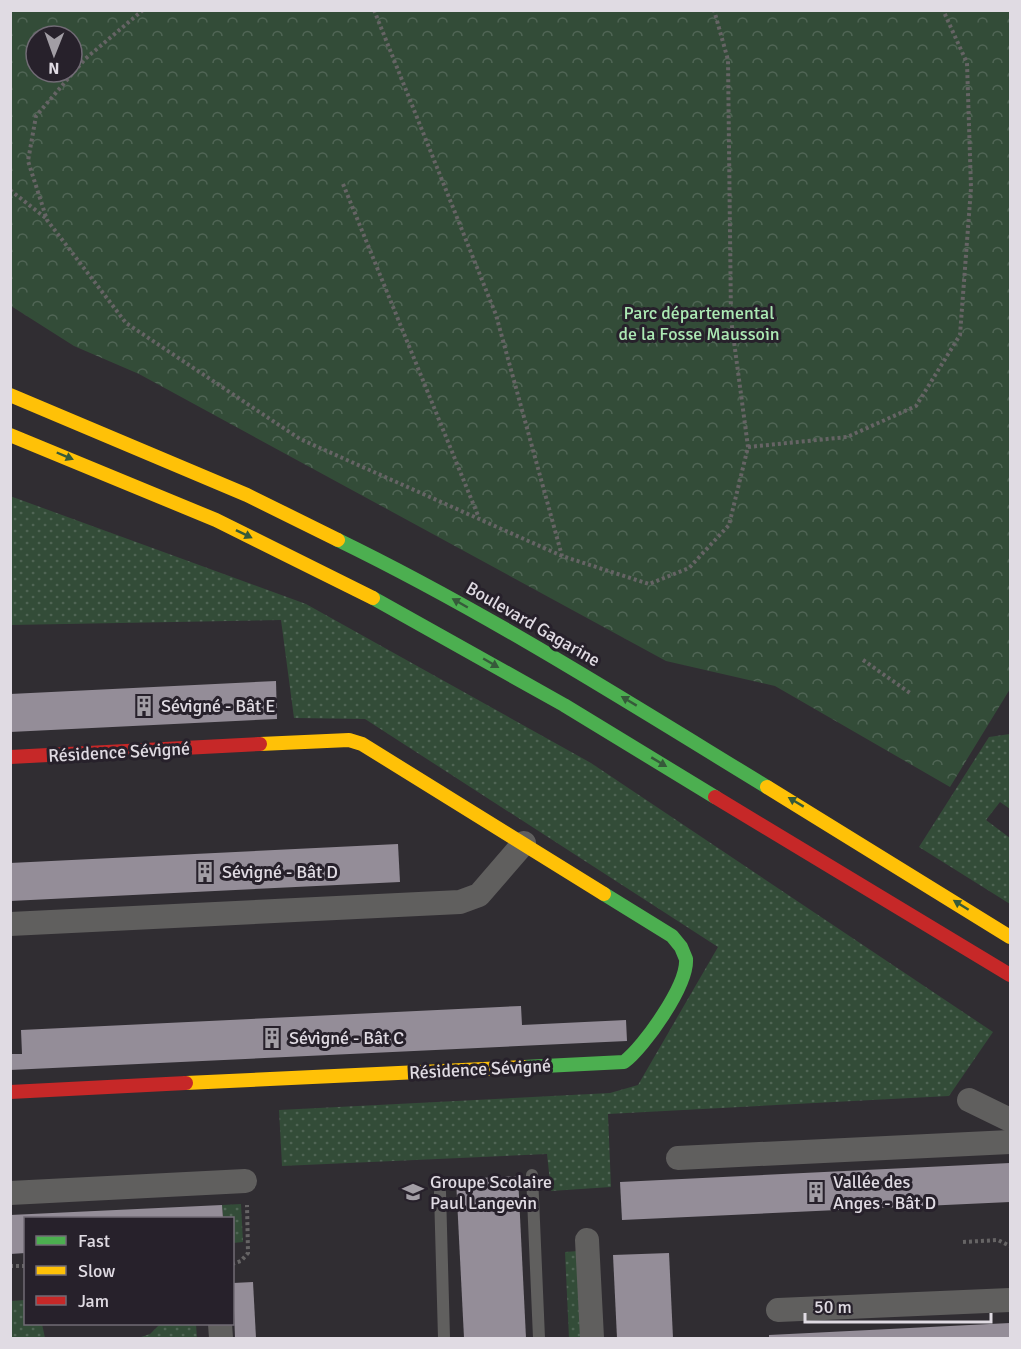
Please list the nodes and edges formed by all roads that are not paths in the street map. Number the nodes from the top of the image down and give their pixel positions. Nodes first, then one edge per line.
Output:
1 (10, 395) edge
2 (10, 435) edge
3 (10, 757) edge
4 (524, 843) junction
5 (10, 924) edge
6 (1011, 937) edge
7 (1011, 975) edge
8 (10, 1092) edge
9 (969, 1100) dead end
10 (1011, 1120) edge
11 (1011, 1142) edge
12 (678, 1158) dead end
13 (532, 1175) dead end
14 (245, 1181) road end
15 (440, 1192) dead end
16 (10, 1193) edge
17 (587, 1240) dead end
18 (1011, 1300) edge
19 (778, 1310) dead end
20 (444, 1338) edge
21 (539, 1338) edge
22 (592, 1338) edge

6 -> 1 main road, Boulevard Gagarine
2 -> 7 main road
3 - 4 main road, Résidence Sévigné
4 - 5 street
4 - 8 main road, Résidence Sévigné
9 - 10 street
11 - 12 street
13 - 21 lane
14 - 16 street
15 - 20 lane
17 - 22 street
18 - 19 street

